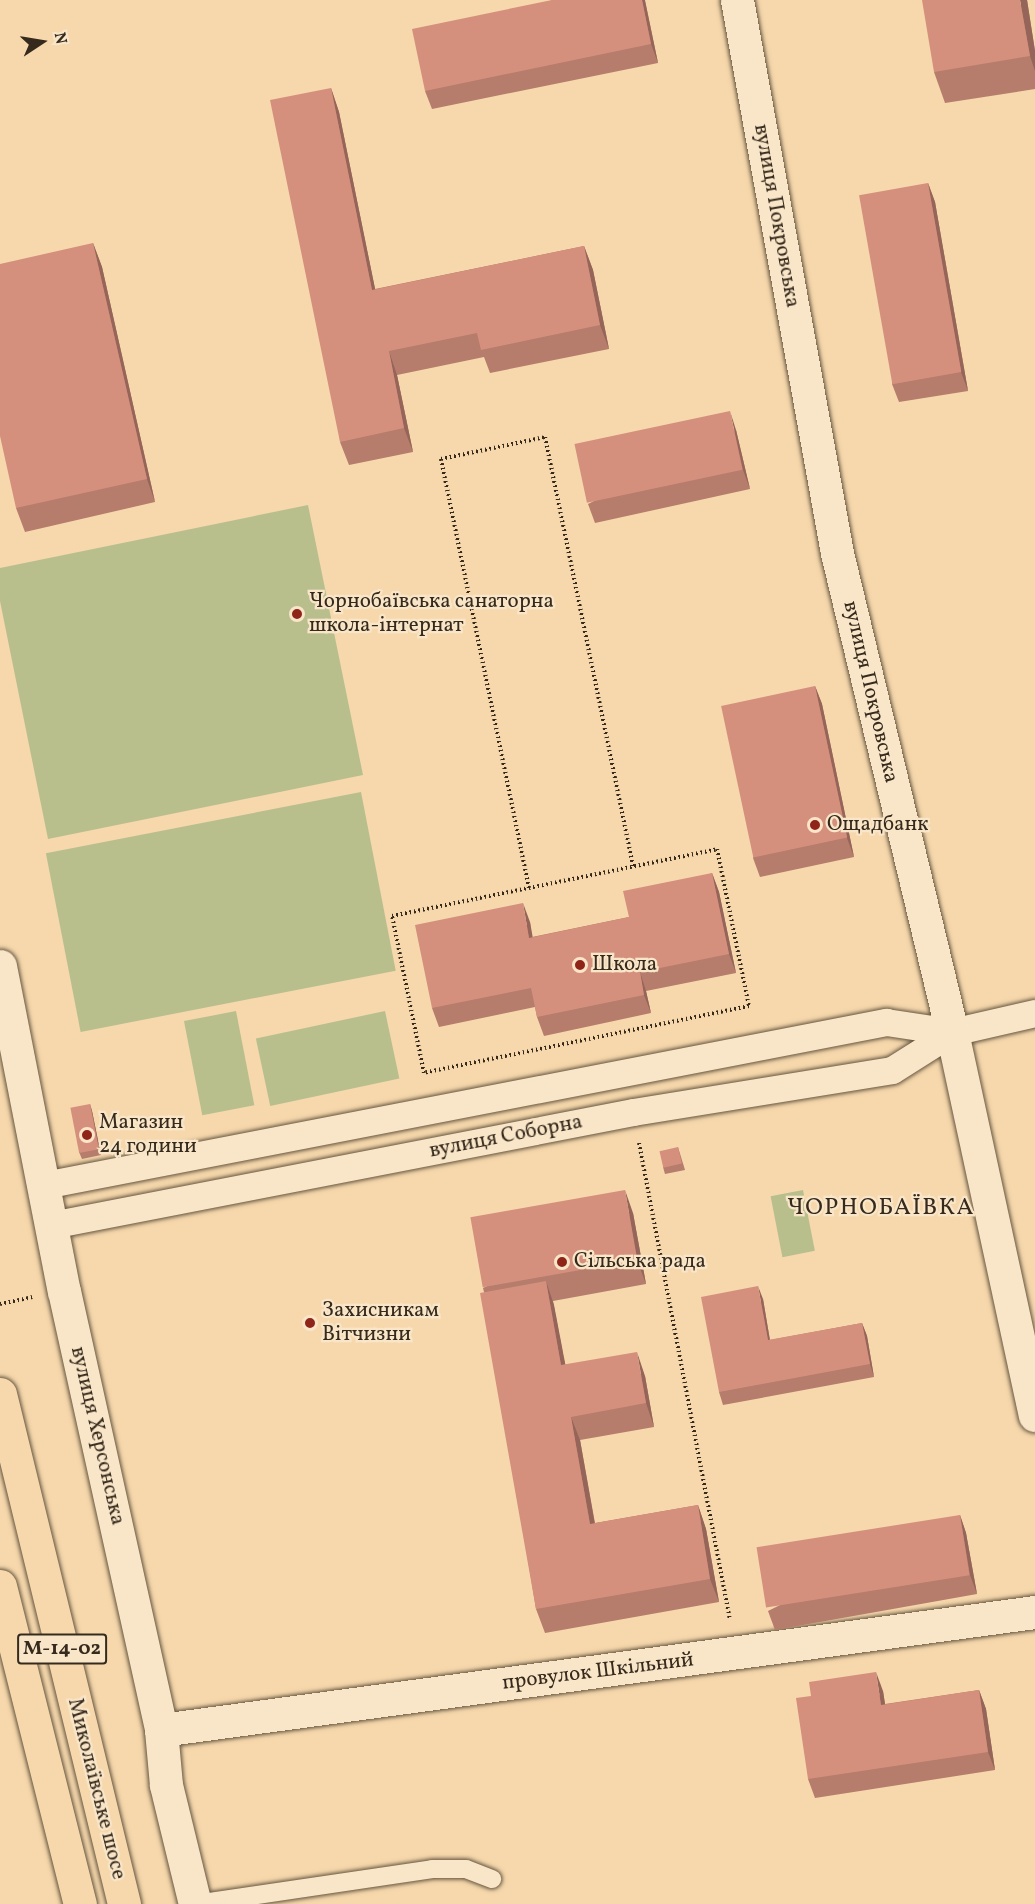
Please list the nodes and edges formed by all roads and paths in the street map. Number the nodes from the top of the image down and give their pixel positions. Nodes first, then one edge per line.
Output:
1 (736, 0) edge
2 (633, 867) junction
3 (529, 888) junction
4 (0, 966) edge
5 (1035, 1013) edge
6 (952, 1032) junction
7 (633, 1113) junction
8 (44, 1185) junction
9 (51, 1225) junction
10 (0, 1394) edge
11 (1035, 1415) edge
12 (0, 1586) edge
13 (1035, 1612) edge
14 (737, 1655) junction
15 (161, 1730) junction
16 (492, 1879) dead end
17 (80, 1904) edge
18 (124, 1904) edge
19 (195, 1904) edge

1 - 6 street, вулиця Покровська
2 - 3 path
2 - 3 path
2 - 3 path
4 - 8 street, вулиця Херсонська
5 - 6 street, вулиця Соборна
6 - 7 street, вулиця Соборна
6 - 8 street, вулиця Соборна
6 - 11 street, вулиця Покровська
7 - 9 street, вулиця Соборна
7 - 14 path
8 - 9 street, вулиця Херсонська
9 - 15 street, вулиця Херсонська
10 - 18 main road, Миколаївське шосе / М-14-02
12 - 17 main road, Миколаївське шосе / М-14-02
13 - 14 street, провулок Шкільний
14 - 15 street, провулок Шкільний
15 - 19 street, вулиця Херсонська
16 - 19 lane

